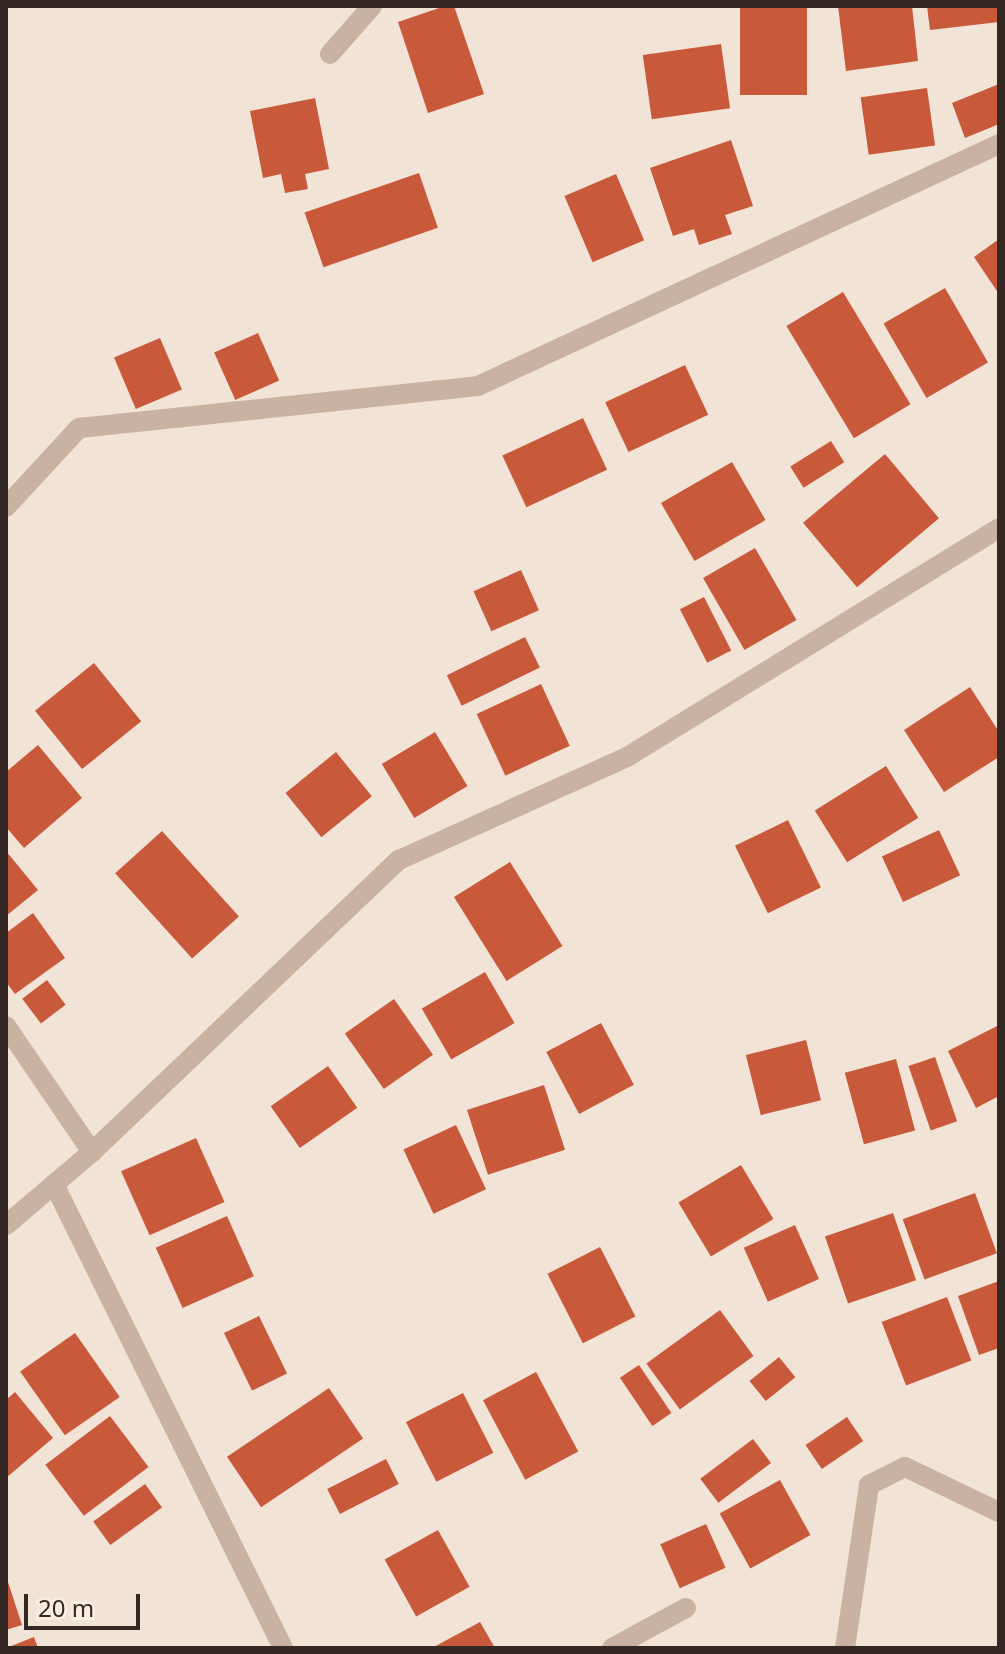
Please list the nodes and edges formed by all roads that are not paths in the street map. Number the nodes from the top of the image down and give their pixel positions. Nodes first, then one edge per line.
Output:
1 (372, 6) edge
2 (330, 54) dead end
3 (999, 144) edge
4 (6, 507) edge
5 (999, 528) edge
6 (6, 1026) edge
7 (92, 1152) junction
8 (54, 1184) junction
9 (6, 1225) edge
10 (999, 1512) edge
11 (686, 1608) dead end
12 (283, 1648) edge
13 (612, 1648) edge
14 (845, 1648) edge

1 - 2 street
3 - 4 street
5 - 7 street
6 - 7 street
7 - 8 street
8 - 9 street
8 - 12 street
10 - 14 street
11 - 13 street

